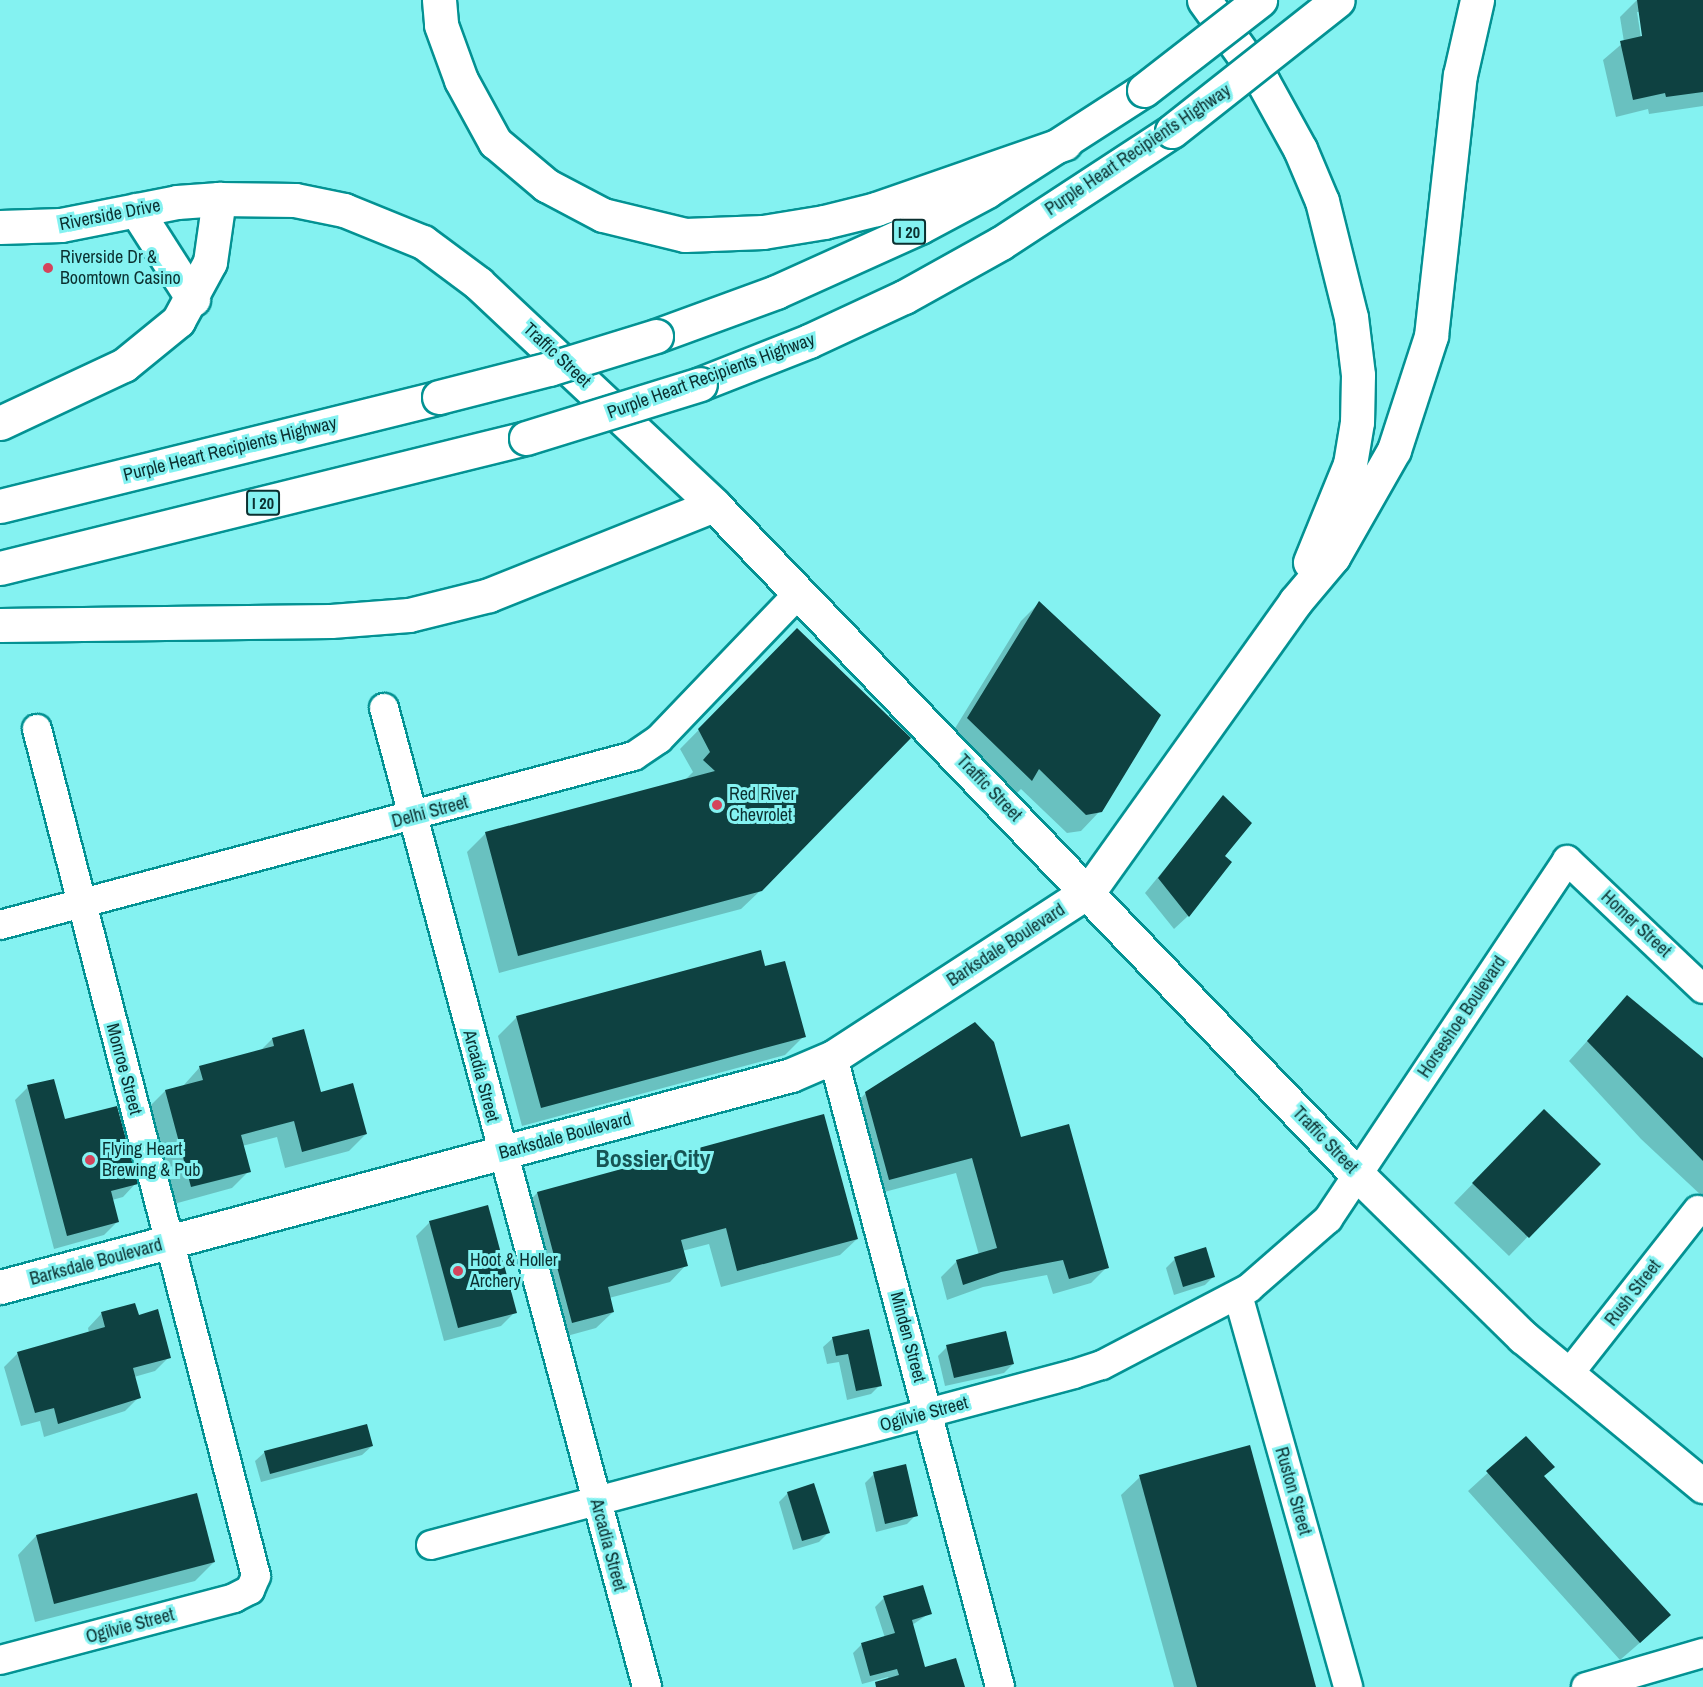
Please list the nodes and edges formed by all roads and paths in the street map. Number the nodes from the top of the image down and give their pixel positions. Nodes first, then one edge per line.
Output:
1 (439, 0) edge
2 (1204, 0) edge
3 (1260, 0) edge
4 (1338, 0) edge
5 (1477, 0) edge
6 (1065, 143) junction
7 (219, 199) junction
8 (136, 210) junction
9 (0, 227) edge
10 (193, 298) junction
11 (0, 423) edge
12 (714, 505) junction
13 (0, 506) edge
14 (0, 568) edge
15 (799, 593) junction
16 (1295, 602) junction
17 (0, 625) edge
18 (384, 708) dead end
19 (37, 729) dead end
20 (412, 816) junction
21 (1567, 860) joint
22 (1089, 891) junction
23 (80, 903) junction
24 (0, 925) edge
25 (1703, 989) edge
26 (833, 1058) junction
27 (501, 1153) junction
28 (1357, 1174) junction
29 (1698, 1210) dead end
30 (170, 1242) junction
31 (0, 1287) edge
32 (1238, 1295) junction
33 (1568, 1376) junction
34 (928, 1413) junction
35 (1703, 1486) edge
36 (596, 1501) junction
37 (431, 1545) dead end
38 (254, 1583) joint
39 (1703, 1653) edge
40 (0, 1660) edge
41 (647, 1687) edge
42 (1000, 1687) edge
43 (1348, 1687) edge
44 (1586, 1687) edge

1 - 6 main road
2 - 16 main road
3 - 6 main road, Purple Heart Recipients Highway / I 20, bridge
4 - 14 main road, Purple Heart Recipients Highway / I 20, bridge
5 - 16 main road
6 - 13 main road, Purple Heart Recipients Highway / I 20, bridge
7 - 8 main road, Riverside Drive
7 - 10 main road
7 - 12 main road, Traffic Street
8 - 9 main road, Riverside Drive
8 - 10 main road
10 - 11 main road
12 - 15 main road, Traffic Street
12 - 17 main road
15 - 20 street, Delhi Street
15 - 22 main road, Traffic Street
16 - 22 main road
18 - 20 street, Arcadia Street
19 - 23 street, Monroe Street
20 - 23 street, Delhi Street
20 - 27 street, Arcadia Street
21 - 25 street, Homer Street
21 - 28 street, Horseshoe Boulevard
22 - 26 main road, Barksdale Boulevard
22 - 28 main road, Traffic Street
23 - 24 street, Delhi Street
23 - 30 street, Monroe Street
26 - 27 main road, Barksdale Boulevard
26 - 34 street, Minden Street
27 - 30 main road, Barksdale Boulevard
27 - 36 street, Arcadia Street
28 - 32 street, Ogilvie Street
28 - 33 main road, Traffic Street
29 - 33 street, Rush Street
30 - 31 main road, Barksdale Boulevard
30 - 38 street, Monroe Street
32 - 34 street, Ogilvie Street
32 - 43 street, Ruston Street
33 - 35 main road, Traffic Street
34 - 36 street, Ogilvie Street
34 - 42 street, Minden Street
36 - 37 street, Ogilvie Street
36 - 41 street, Arcadia Street
38 - 40 street, Ogilvie Street
39 - 44 street

